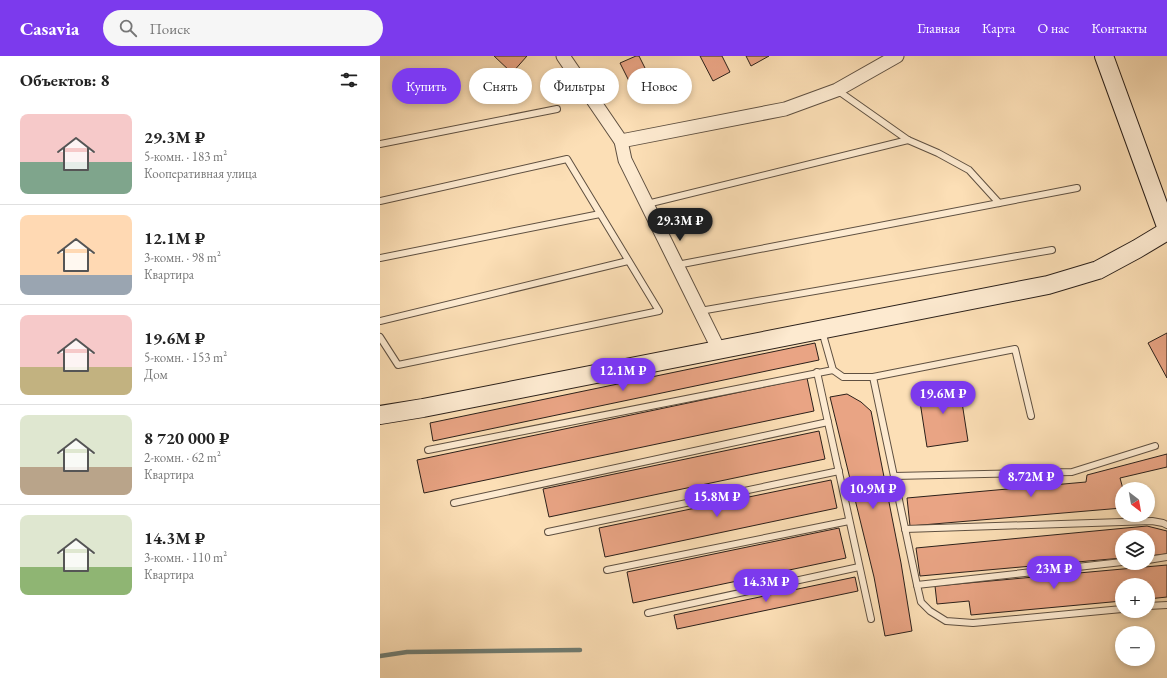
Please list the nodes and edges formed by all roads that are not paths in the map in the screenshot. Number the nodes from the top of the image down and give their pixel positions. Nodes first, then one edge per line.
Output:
1 (563, 56) edge
2 (897, 56) edge
3 (1104, 56) edge
4 (837, 90) junction
5 (557, 109) dead end
6 (908, 140) junction
7 (621, 141) junction
8 (380, 144) edge
9 (1077, 188) dead end
10 (380, 201) edge
11 (999, 203) junction
12 (647, 204) junction
13 (600, 214) junction
14 (1167, 230) edge
15 (1052, 250) dead end
16 (380, 258) edge
17 (628, 261) junction
18 (677, 266) junction
19 (700, 311) junction
20 (380, 321) edge
21 (821, 330) junction
22 (380, 337) edge
23 (719, 350) junction
24 (833, 370) junction
25 (817, 372) junction
26 (873, 377) junction
27 (380, 415) edge
28 (1031, 416) dead end
29 (828, 422) junction
30 (1155, 446) dead end
31 (428, 450) dead end
32 (839, 471) junction
33 (894, 476) junction
34 (454, 503) dead end
35 (850, 521) junction
36 (1167, 525) edge
37 (905, 529) junction
38 (548, 532) dead end
39 (1167, 557) edge
40 (1155, 559) edge
41 (1115, 563) edge
42 (859, 567) junction
43 (607, 570) dead end
44 (917, 585) junction
45 (1167, 604) edge
46 (1155, 605) edge
47 (1115, 610) edge
48 (648, 613) dead end
49 (871, 619) dead end

1 - 7 street
2 - 4 street
3 - 14 main road
4 - 6 lane
4 - 7 street
5 - 8 lane
6 - 11 lane
6 - 12 lane
7 - 12 street
9 - 11 lane
10 - 13 lane
11 - 18 lane
12 - 18 street
13 - 16 lane
13 - 17 lane
14 - 21 main road
15 - 19 lane
17 - 20 lane
17 - 22 lane
18 - 19 street
19 - 23 street
21 - 23 main road
21 - 24 lane
23 - 27 main road
24 - 25 lane
24 - 26 lane
25 - 29 lane
25 - 31 lane
26 - 28 lane
26 - 33 lane
29 - 32 lane
29 - 34 lane
30 - 33 lane
32 - 35 lane
32 - 38 lane
33 - 37 lane
35 - 42 lane
35 - 43 lane
36 - 37 lane
37 - 44 lane
39 - 40 lane
41 - 44 lane
42 - 48 lane
42 - 49 lane
44 - 47 lane
45 - 46 lane

